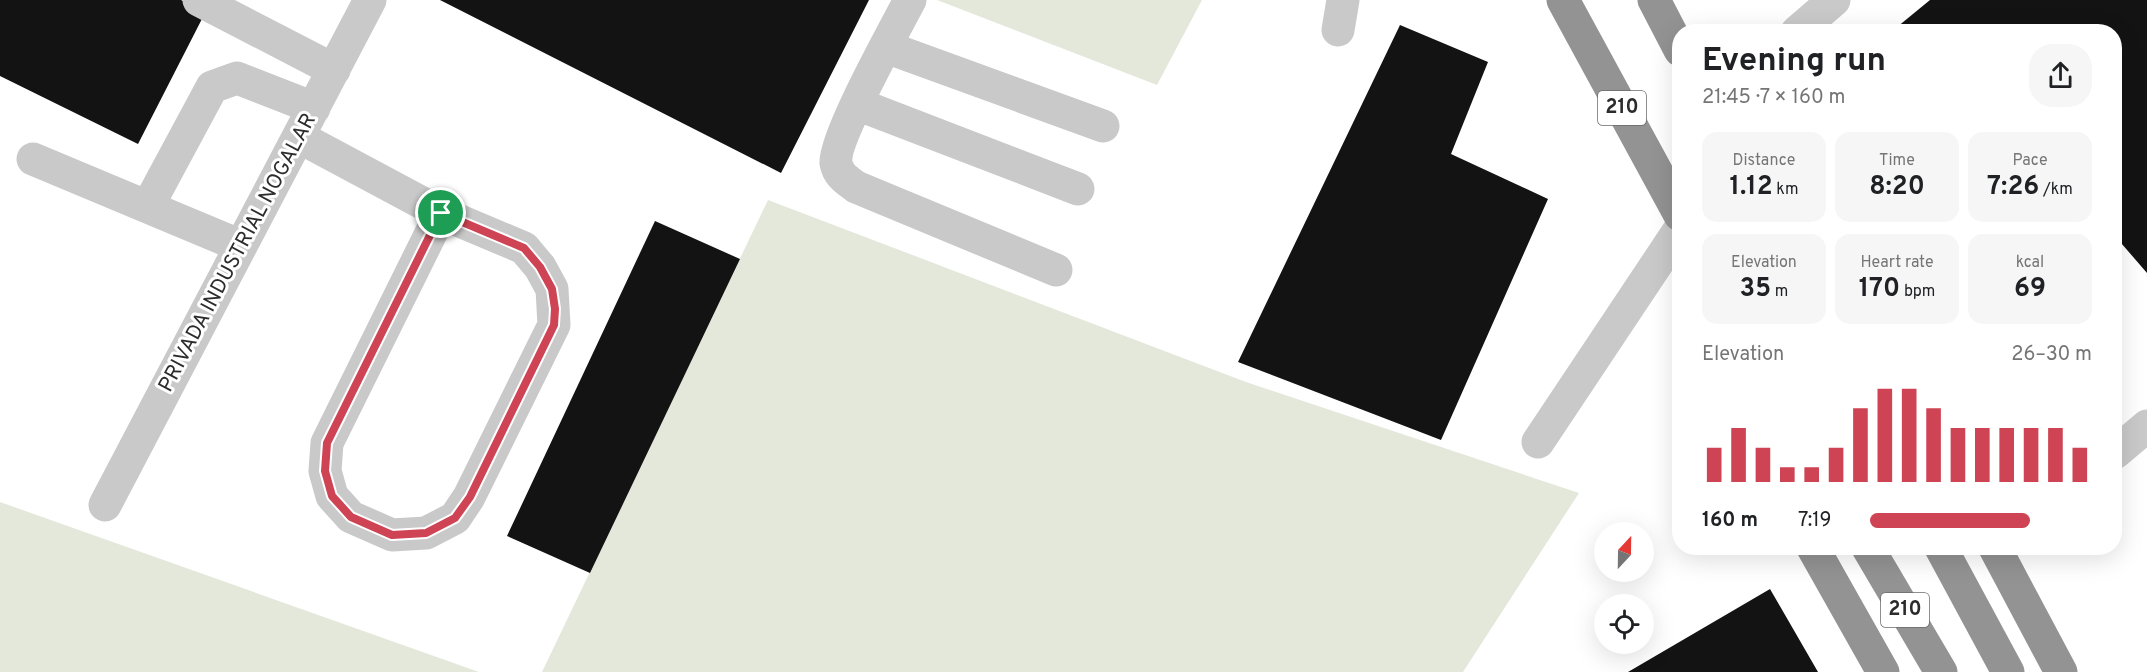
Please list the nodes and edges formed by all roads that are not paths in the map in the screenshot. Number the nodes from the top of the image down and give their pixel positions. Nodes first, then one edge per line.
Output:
1 (199, 0) edge
2 (370, 0) edge
3 (910, 0) edge
4 (1563, 0) edge
5 (1654, 0) edge
6 (1834, 0) edge
7 (1806, 24) edge
8 (1672, 35) edge
9 (886, 47) junction
10 (334, 70) junction
11 (857, 104) junction
12 (314, 108) junction
13 (1103, 126) dead end
14 (299, 137) junction
15 (33, 159) dead end
16 (1078, 189) dead end
17 (1672, 200) edge
18 (148, 206) junction
19 (441, 213) junction
20 (1672, 240) edge
21 (241, 246) junction
22 (1056, 270) dead end
23 (2147, 426) edge
24 (1538, 442) dead end
25 (2122, 447) edge
26 (105, 505) dead end
27 (1818, 555) edge
28 (1872, 555) edge
29 (1945, 555) edge
30 (2002, 555) edge
31 (1883, 672) edge
32 (1941, 672) edge
33 (2008, 672) edge
34 (2061, 672) edge

1 - 10 street
2 - 10 street, PRIVADA INDUSTRIAL NOGALAR
3 - 9 street
4 - 17 highway, 210
5 - 8 highway
6 - 7 street
9 - 11 street
9 - 13 street
10 - 12 street, PRIVADA INDUSTRIAL NOGALAR
11 - 16 street
11 - 22 street
12 - 14 street, PRIVADA INDUSTRIAL NOGALAR
12 - 18 street
14 - 19 street
14 - 21 street, PRIVADA INDUSTRIAL NOGALAR
15 - 18 street
18 - 21 street
19 - 19 street
20 - 24 street
21 - 26 street, PRIVADA INDUSTRIAL NOGALAR
23 - 25 street
27 - 31 highway
28 - 32 highway, 210
29 - 33 highway
30 - 34 highway

